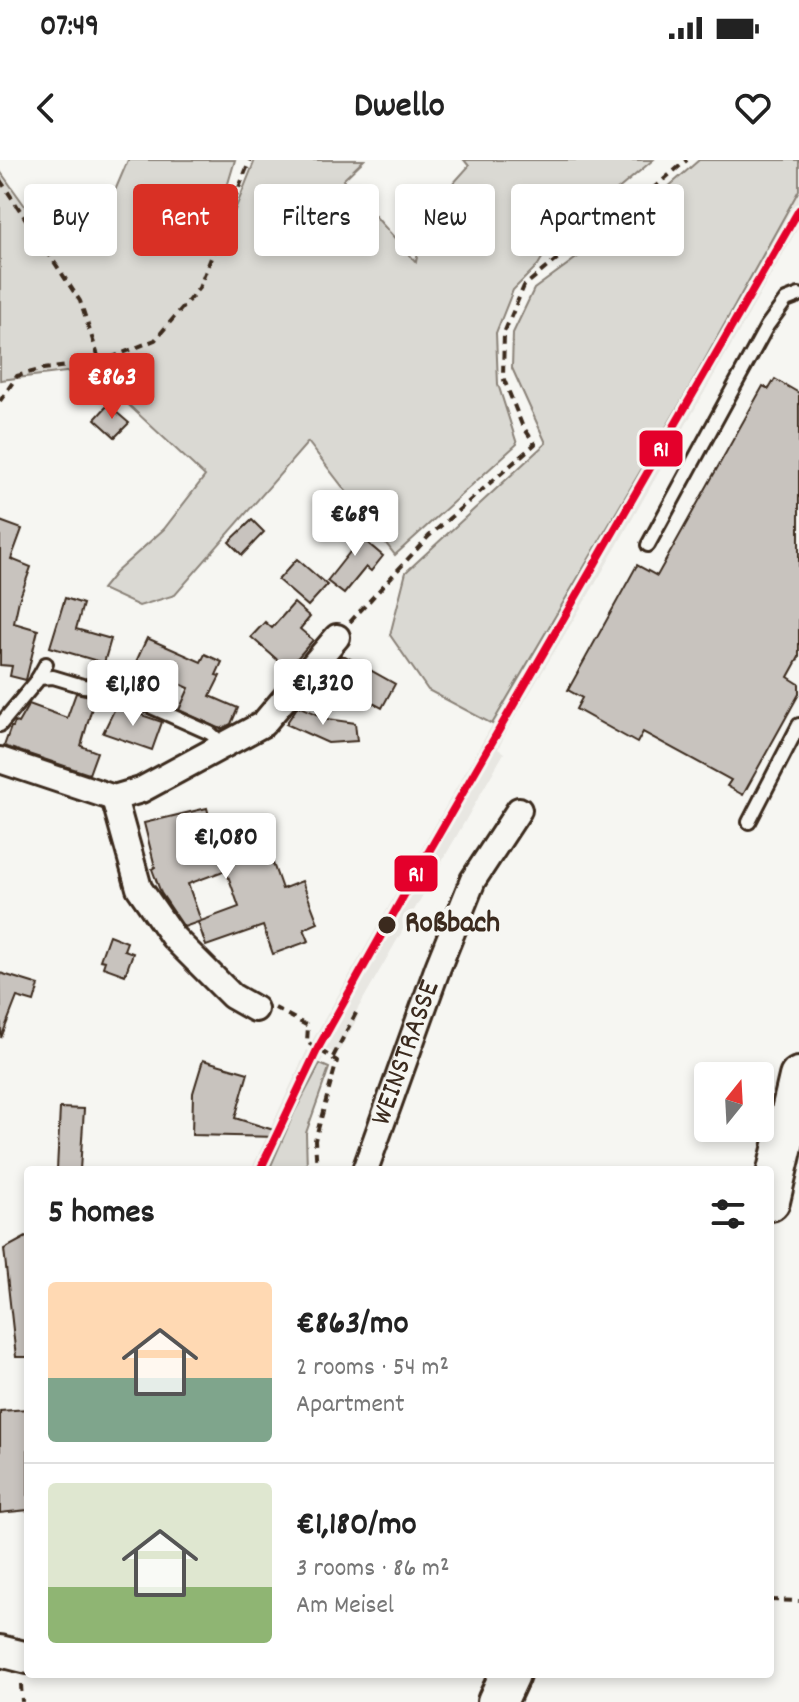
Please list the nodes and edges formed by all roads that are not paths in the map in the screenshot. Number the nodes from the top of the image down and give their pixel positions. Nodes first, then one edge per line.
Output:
1 (799, 295) edge
2 (648, 545) dead end
3 (337, 637) road end
4 (46, 664) dead end
5 (38, 678) junction
6 (0, 725) edge
7 (799, 725) edge
8 (224, 745) junction
9 (0, 760) edge
10 (114, 798) junction
11 (519, 810) dead end
12 (749, 822) dead end
13 (255, 1009) road end
14 (799, 1077) edge
15 (366, 1166) edge
16 (774, 1184) edge
17 (0, 1651) edge
18 (24, 1657) edge
19 (508, 1678) edge
20 (497, 1702) edge

1 - 2 lane
3 - 8 street
4 - 5 lane
5 - 6 lane
5 - 8 lane
7 - 12 lane
8 - 10 street
9 - 10 street
10 - 13 street
11 - 15 street, WEINSTRASSE
14 - 16 main road
17 - 18 street
19 - 20 main road

